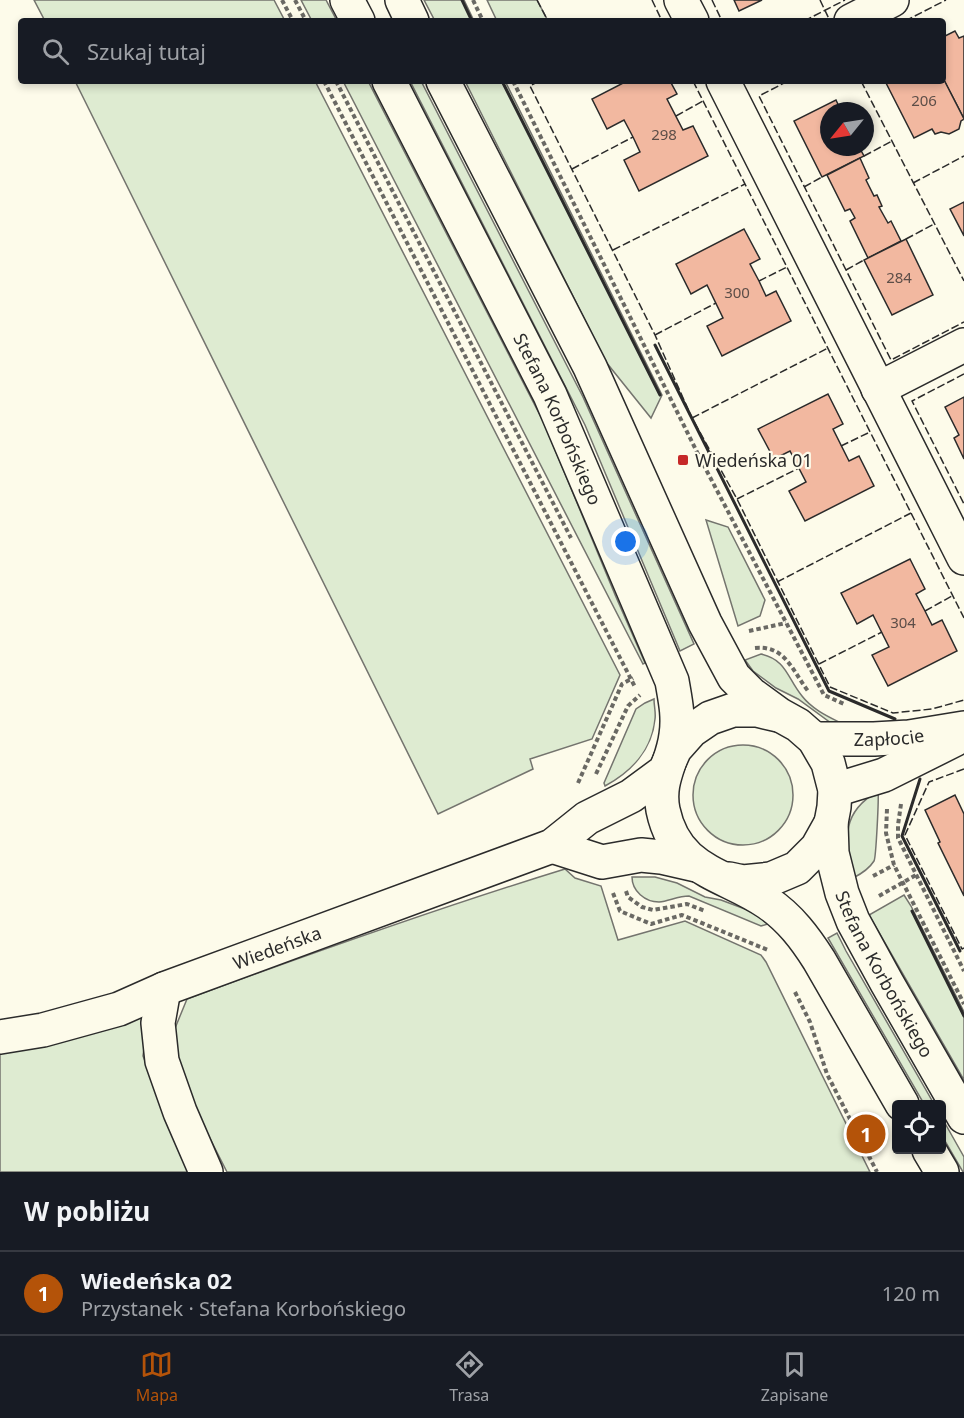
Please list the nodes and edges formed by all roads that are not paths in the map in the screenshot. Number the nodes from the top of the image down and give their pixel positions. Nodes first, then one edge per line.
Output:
1 (347, 0) edge
2 (402, 0) edge
3 (681, 0) edge
4 (892, 0) edge
5 (356, 18) edge
6 (411, 18) edge
7 (690, 18) edge
8 (857, 18) edge
9 (391, 84) edge
10 (445, 84) edge
11 (728, 84) edge
12 (964, 345) edge
13 (878, 389) junction
14 (964, 558) edge
15 (780, 715) junction
16 (964, 728) edge
17 (964, 735) edge
18 (814, 740) junction
19 (665, 771) junction
20 (835, 790) junction
21 (831, 823) junction
22 (552, 846) junction
23 (706, 870) junction
24 (164, 989) junction
25 (0, 1036) edge
26 (900, 1100) edge
27 (964, 1117) edge
28 (932, 1154) edge
29 (206, 1172) edge
30 (942, 1172) edge

1 - 5 street
2 - 6 street
3 - 7 street
4 - 8 street
9 - 19 street, Stefana Korbońskiego
10 - 15 street, Stefana Korbońskiego
11 - 13 street
12 - 13 street
13 - 14 street
15 - 18 street, Stefana Korbońskiego
15 - 19 street, Stefana Korbońskiego
16 - 18 street, Zapłocie
17 - 20 street, Zapłocie
18 - 20 street, Stefana Korbońskiego
19 - 22 street, Wiedeńska
19 - 23 street, Stefana Korbońskiego
20 - 21 street, Stefana Korbońskiego
21 - 23 street, Stefana Korbońskiego
21 - 27 street, Stefana Korbońskiego
22 - 23 street
22 - 24 street, Wiedeńska
23 - 26 street, Stefana Korbońskiego
24 - 25 street, Wiedeńska
24 - 29 street
28 - 30 street

